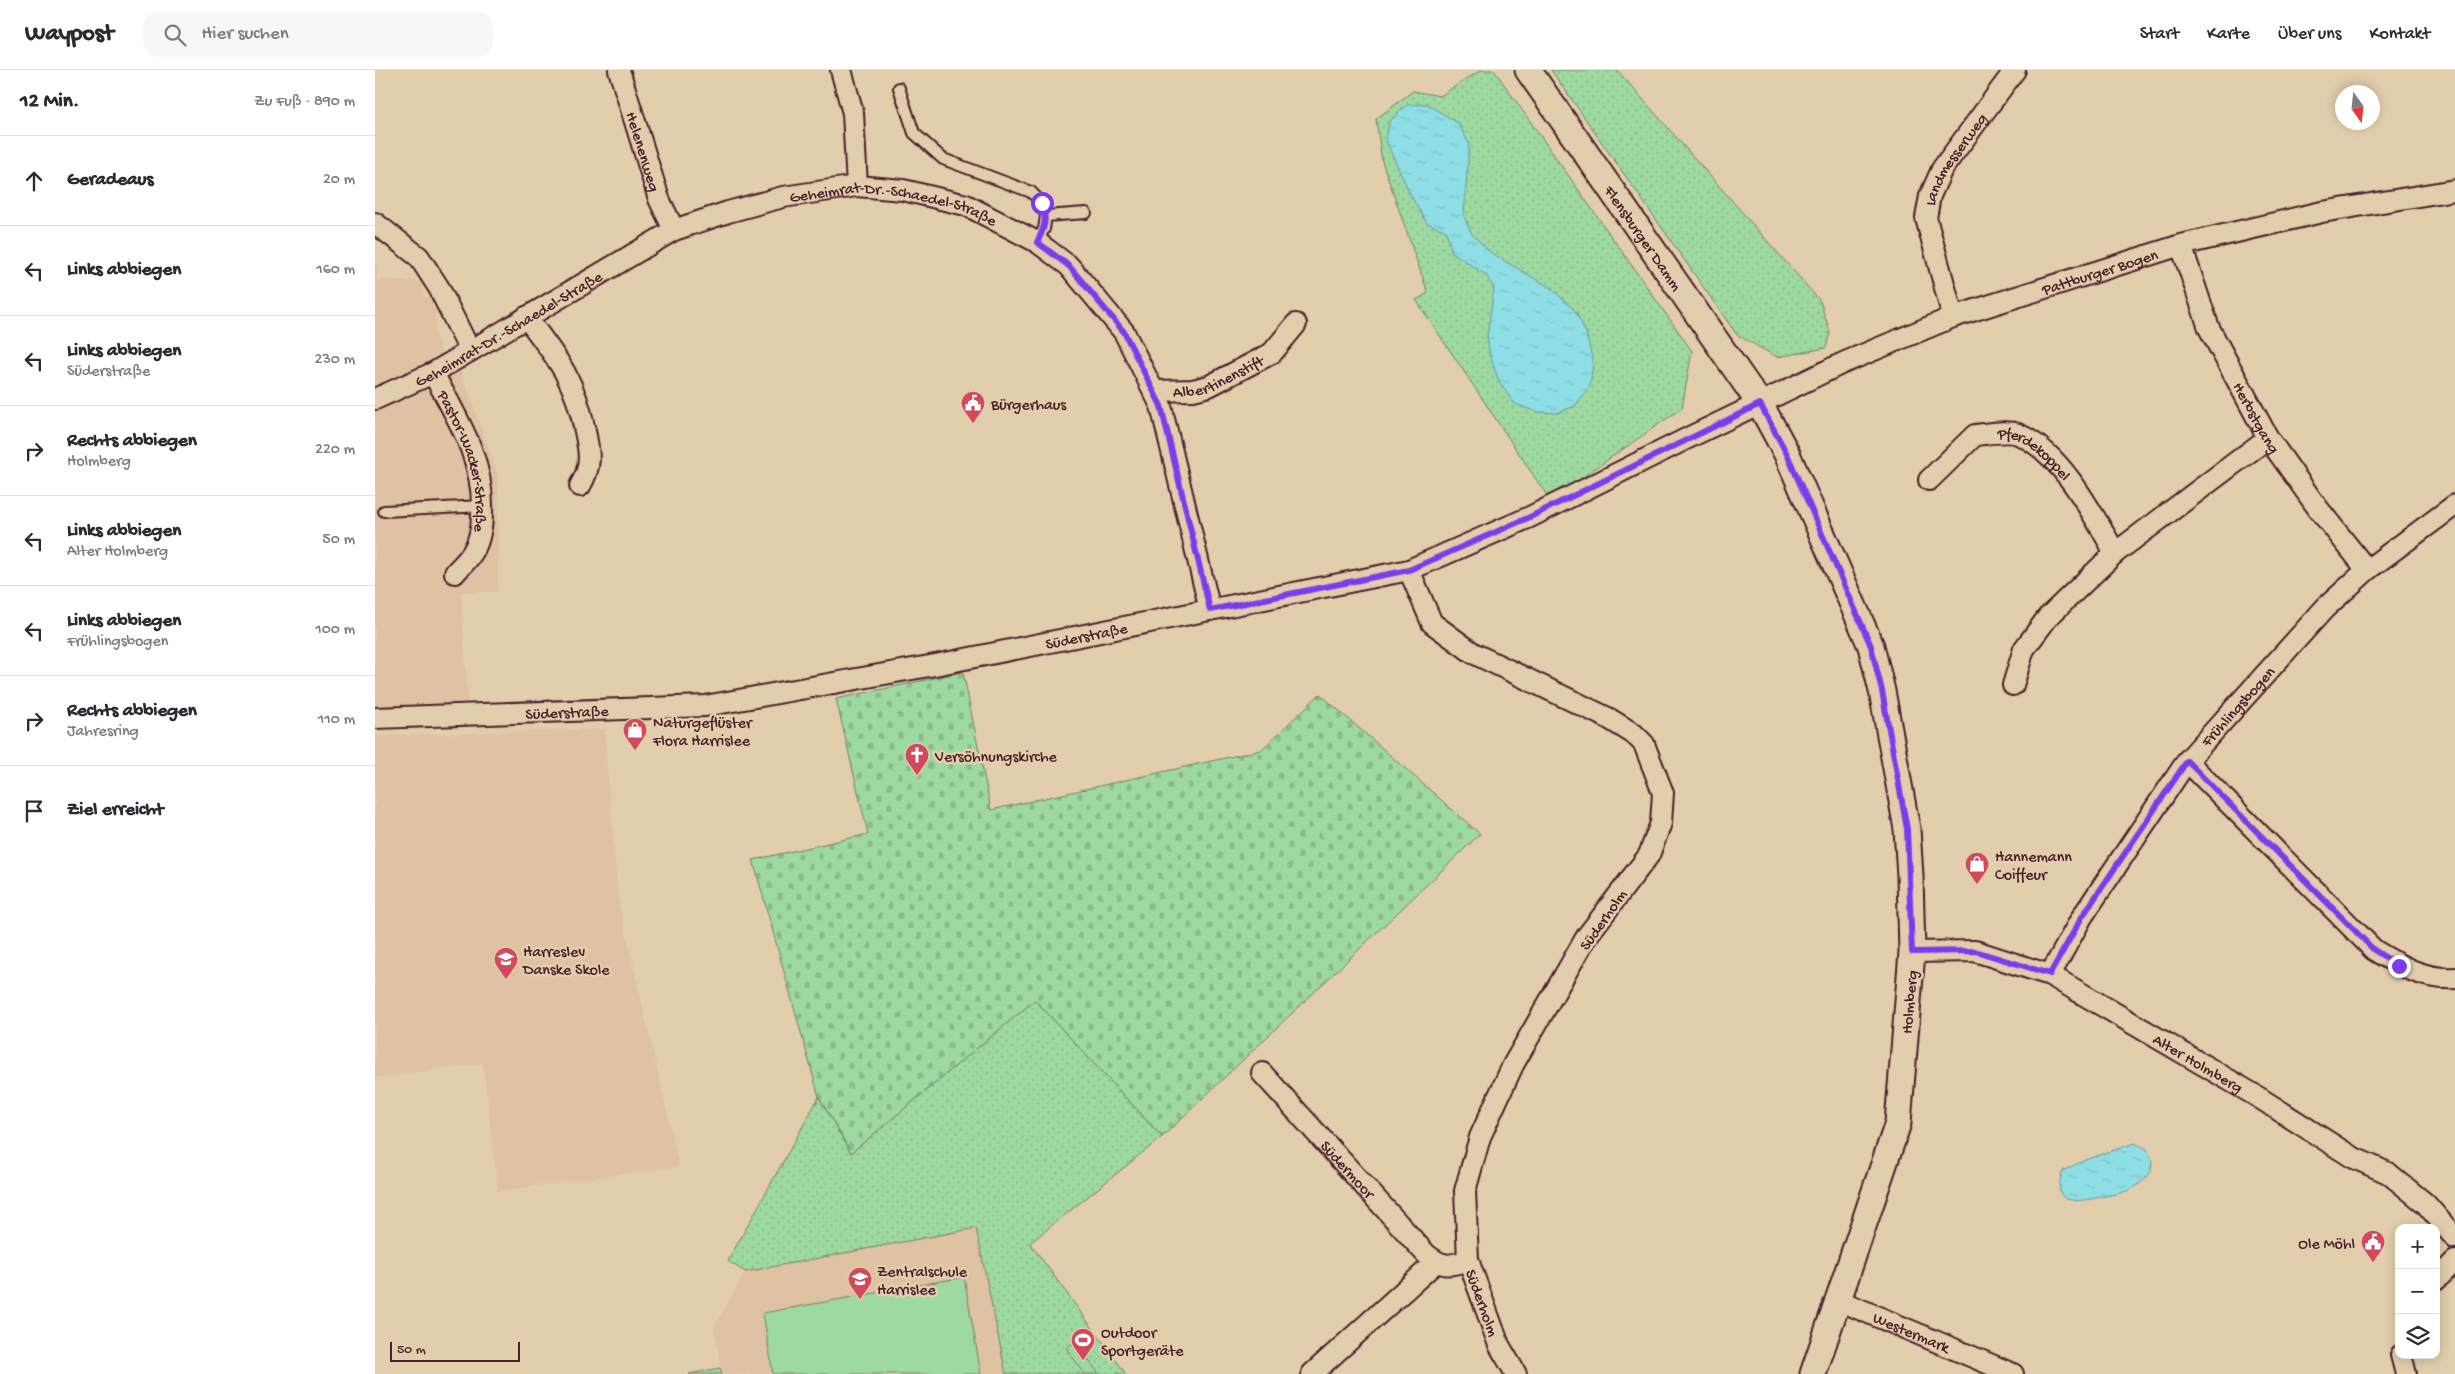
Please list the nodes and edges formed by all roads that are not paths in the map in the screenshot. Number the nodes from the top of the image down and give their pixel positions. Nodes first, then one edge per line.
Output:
1 (619, 70) edge
2 (841, 70) edge
3 (1528, 70) edge
4 (2015, 70) edge
5 (899, 88) dead end
6 (857, 186) junction
7 (2455, 190) edge
8 (1086, 213) dead end
9 (1046, 216) junction
10 (375, 223) edge
11 (674, 230) junction
12 (1037, 242) junction
13 (2181, 245) junction
14 (526, 317) junction
15 (1953, 317) junction
16 (1296, 324) dead end
17 (469, 350) junction
18 (433, 373) junction
19 (1155, 391) junction
20 (375, 399) edge
21 (1760, 404) junction
22 (2267, 438) junction
23 (1929, 480) dead end
24 (580, 486) dead end
25 (2455, 505) edge
26 (483, 506) junction
27 (384, 511) dead end
28 (2115, 553) junction
29 (1409, 570) junction
30 (2367, 570) junction
31 (455, 573) dead end
32 (1210, 610) junction
33 (2013, 685) dead end
34 (375, 718) edge
35 (2187, 761) junction
36 (1912, 952) junction
37 (2050, 974) junction
38 (2455, 978) edge
39 (1262, 1073) dead end
40 (2455, 1238) edge
41 (1467, 1260) junction
42 (2455, 1261) edge
43 (1435, 1262) junction
44 (2440, 1276) edge
45 (1838, 1300) junction
46 (2402, 1359) edge
47 (1312, 1374) edge
48 (1516, 1374) edge
49 (1813, 1374) edge
50 (2013, 1374) edge
51 (2406, 1374) edge

1 - 11 street, Helenenweg
2 - 6 street
3 - 21 street, Flensburger Damm
4 - 15 street, Landmesserweg
5 - 9 lane
6 - 11 street, Geheimrat-Dr.-Schaedel-Straße
6 - 12 street, Geheimrat-Dr.-Schaedel-Straße
7 - 13 street, Pattburger Bogen
8 - 9 lane
9 - 12 lane
10 - 17 street
11 - 14 street, Geheimrat-Dr.-Schaedel-Straße
12 - 19 street, Geheimrat-Dr.-Schaedel-Straße
13 - 15 street, Pattburger Bogen
13 - 22 street, Herbstgang
14 - 17 street, Geheimrat-Dr.-Schaedel-Straße
14 - 24 street
15 - 21 street, Pattburger Bogen
16 - 19 street, Albertinenstift
17 - 18 street, Geheimrat-Dr.-Schaedel-Straße
18 - 20 street, Geheimrat-Dr.-Schaedel-Straße
18 - 26 street, Pastor-Wacker-Straße
19 - 32 street, Geheimrat-Dr.-Schaedel-Straße
21 - 29 street, Süderstraße
21 - 36 street, Holmberg
22 - 28 street
22 - 30 street, Herbstgang
23 - 28 street, Pferdekoppel
25 - 30 street, Frühlingsbogen
26 - 27 lane
26 - 31 street, Pastor-Wacker-Straße
28 - 33 street
29 - 32 street, Süderstraße
29 - 41 street, Süderholm
30 - 35 street, Frühlingsbogen
32 - 34 street, Süderstraße
35 - 37 street, Frühlingsbogen
35 - 38 street
36 - 37 street, Alter Holmberg
36 - 45 street, Holmberg
37 - 40 street, Alter Holmberg
39 - 43 street, Südermoor
41 - 43 street
41 - 48 street, Süderholm
42 - 44 street
43 - 47 street
45 - 49 street, Holmberg
45 - 50 street, Westermark
46 - 51 street

